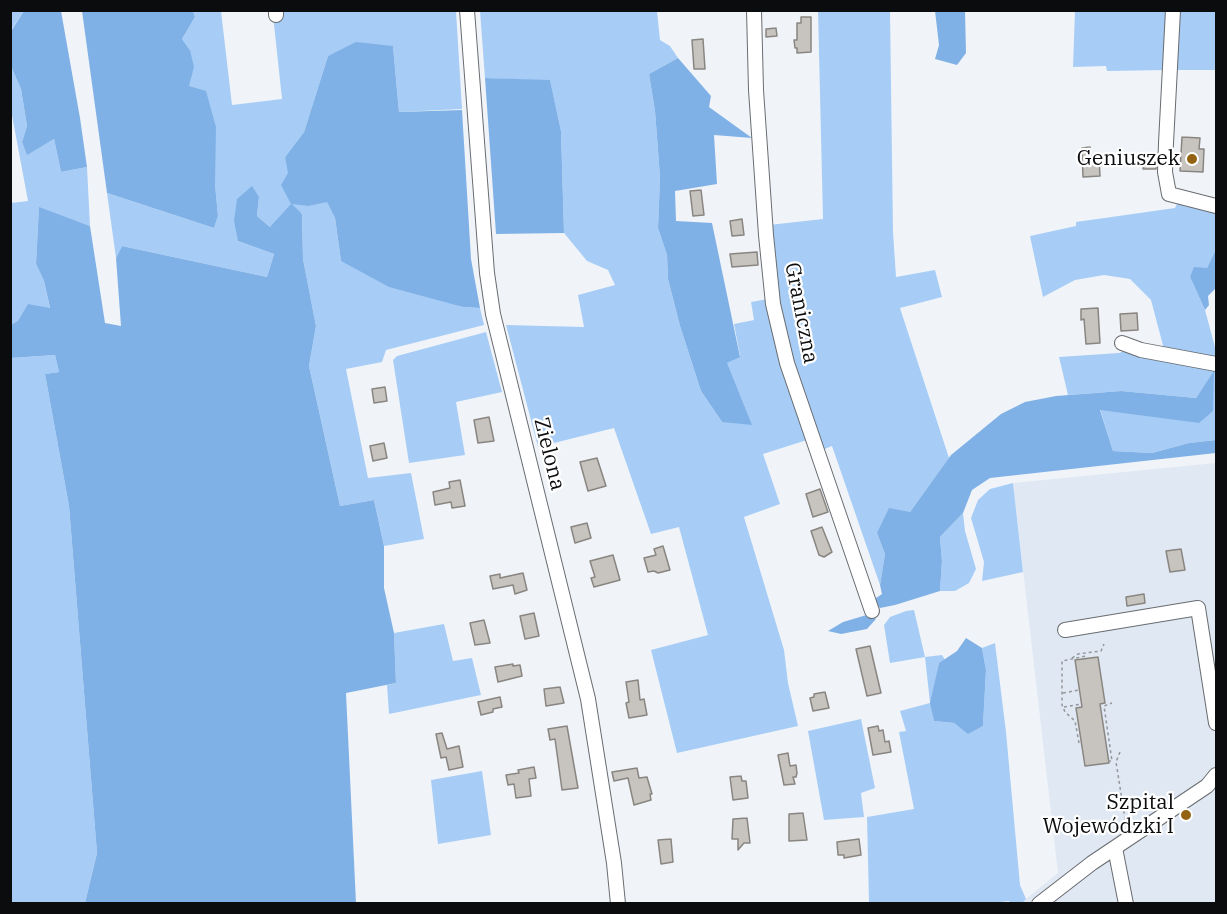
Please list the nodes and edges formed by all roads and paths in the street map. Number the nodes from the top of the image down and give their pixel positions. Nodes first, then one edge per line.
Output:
1 (468, 10) edge
2 (754, 10) edge
3 (1173, 10) edge
4 (1216, 206) edge
5 (1122, 343) dead end
6 (1216, 364) edge
7 (872, 611) dead end
8 (1065, 630) dead end
9 (1104, 644) dead end
10 (1086, 656) dead end
11 (1070, 660) junction
12 (1079, 690) dead end
13 (1062, 693) junction
14 (1112, 703) dead end
15 (1081, 704) dead end
16 (1063, 708) junction
17 (1216, 723) edge
18 (1079, 743) dead end
19 (1120, 752) dead end
20 (1108, 761) dead end
21 (1216, 775) edge
22 (1129, 838) junction
23 (1115, 848) junction
24 (618, 903) edge
25 (1039, 903) edge
26 (1126, 903) edge

1 - 24 street, Zielona
2 - 7 street, Graniczna
3 - 4 street
5 - 6 street
8 - 17 street
9 - 11 path
10 - 11 path
11 - 13 path
12 - 13 path
13 - 16 path
14 - 20 path
15 - 16 path
16 - 18 path
19 - 22 path
21 - 22 street
22 - 23 street
23 - 25 street
23 - 26 street

